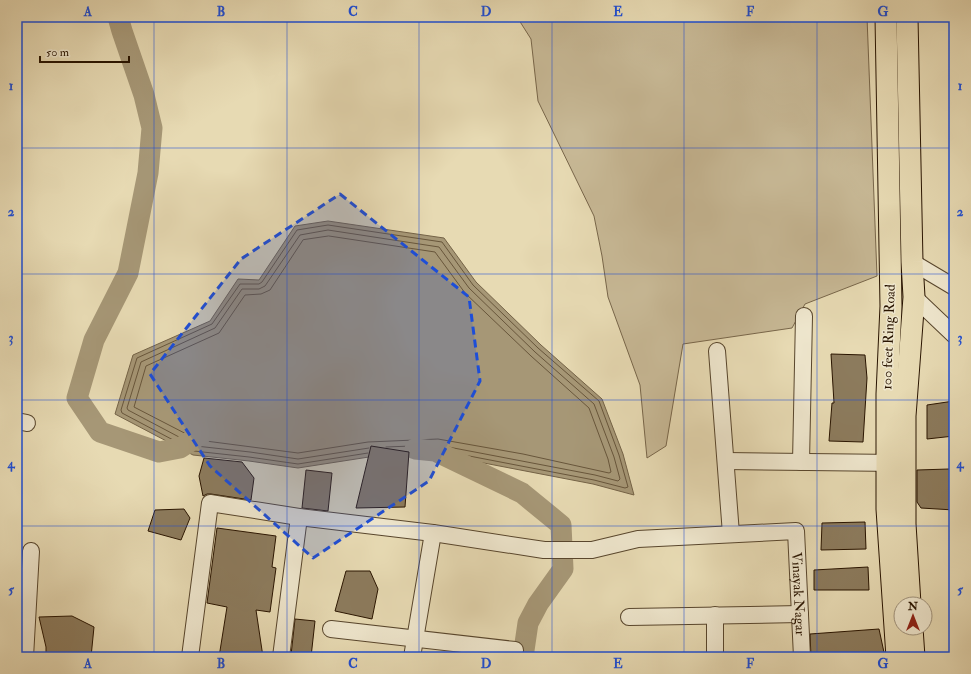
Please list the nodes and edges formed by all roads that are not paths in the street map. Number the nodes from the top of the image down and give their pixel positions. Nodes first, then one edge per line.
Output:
1 (886, 17) edge
2 (907, 17) edge
3 (912, 262) junction
4 (954, 287) edge
5 (914, 297) junction
6 (804, 316) dead end
7 (954, 335) edge
8 (717, 351) dead end
9 (726, 461) junction
10 (801, 462) junction
11 (896, 463) junction
12 (299, 517) junction
13 (433, 534) junction
14 (731, 534) junction
15 (31, 551) dead end
16 (910, 596) edge
17 (22, 604) edge
18 (800, 614) junction
19 (715, 615) junction
20 (629, 617) dead end
21 (331, 629) dead end
22 (913, 636) edge
23 (414, 639) junction
24 (515, 650) dead end
25 (25, 657) edge
26 (190, 657) edge
27 (281, 657) edge
28 (412, 657) edge
29 (715, 657) edge
30 (802, 657) edge
31 (898, 657) edge
32 (914, 657) edge

1 - 11 main road, 100 feet Ring Road
2 - 3 main road, 100 feet Ring Road
3 - 4 street
3 - 5 main road, 100 feet Ring Road
5 - 7 street
5 - 11 main road, 100 feet Ring Road
6 - 10 street
8 - 9 street
9 - 10 street
9 - 14 street
10 - 11 street
11 - 16 main road, 100 feet Ring Road
11 - 31 main road, 100 feet Ring Road
12 - 13 street
12 - 26 street
12 - 27 street
13 - 14 street
13 - 23 street
14 - 18 street, Vinayak Nagar
15 - 17 street
17 - 25 street
18 - 19 street
18 - 30 street, Vinayak Nagar
19 - 20 street
19 - 29 street
21 - 23 street
22 - 32 main road
23 - 24 street
23 - 28 street

